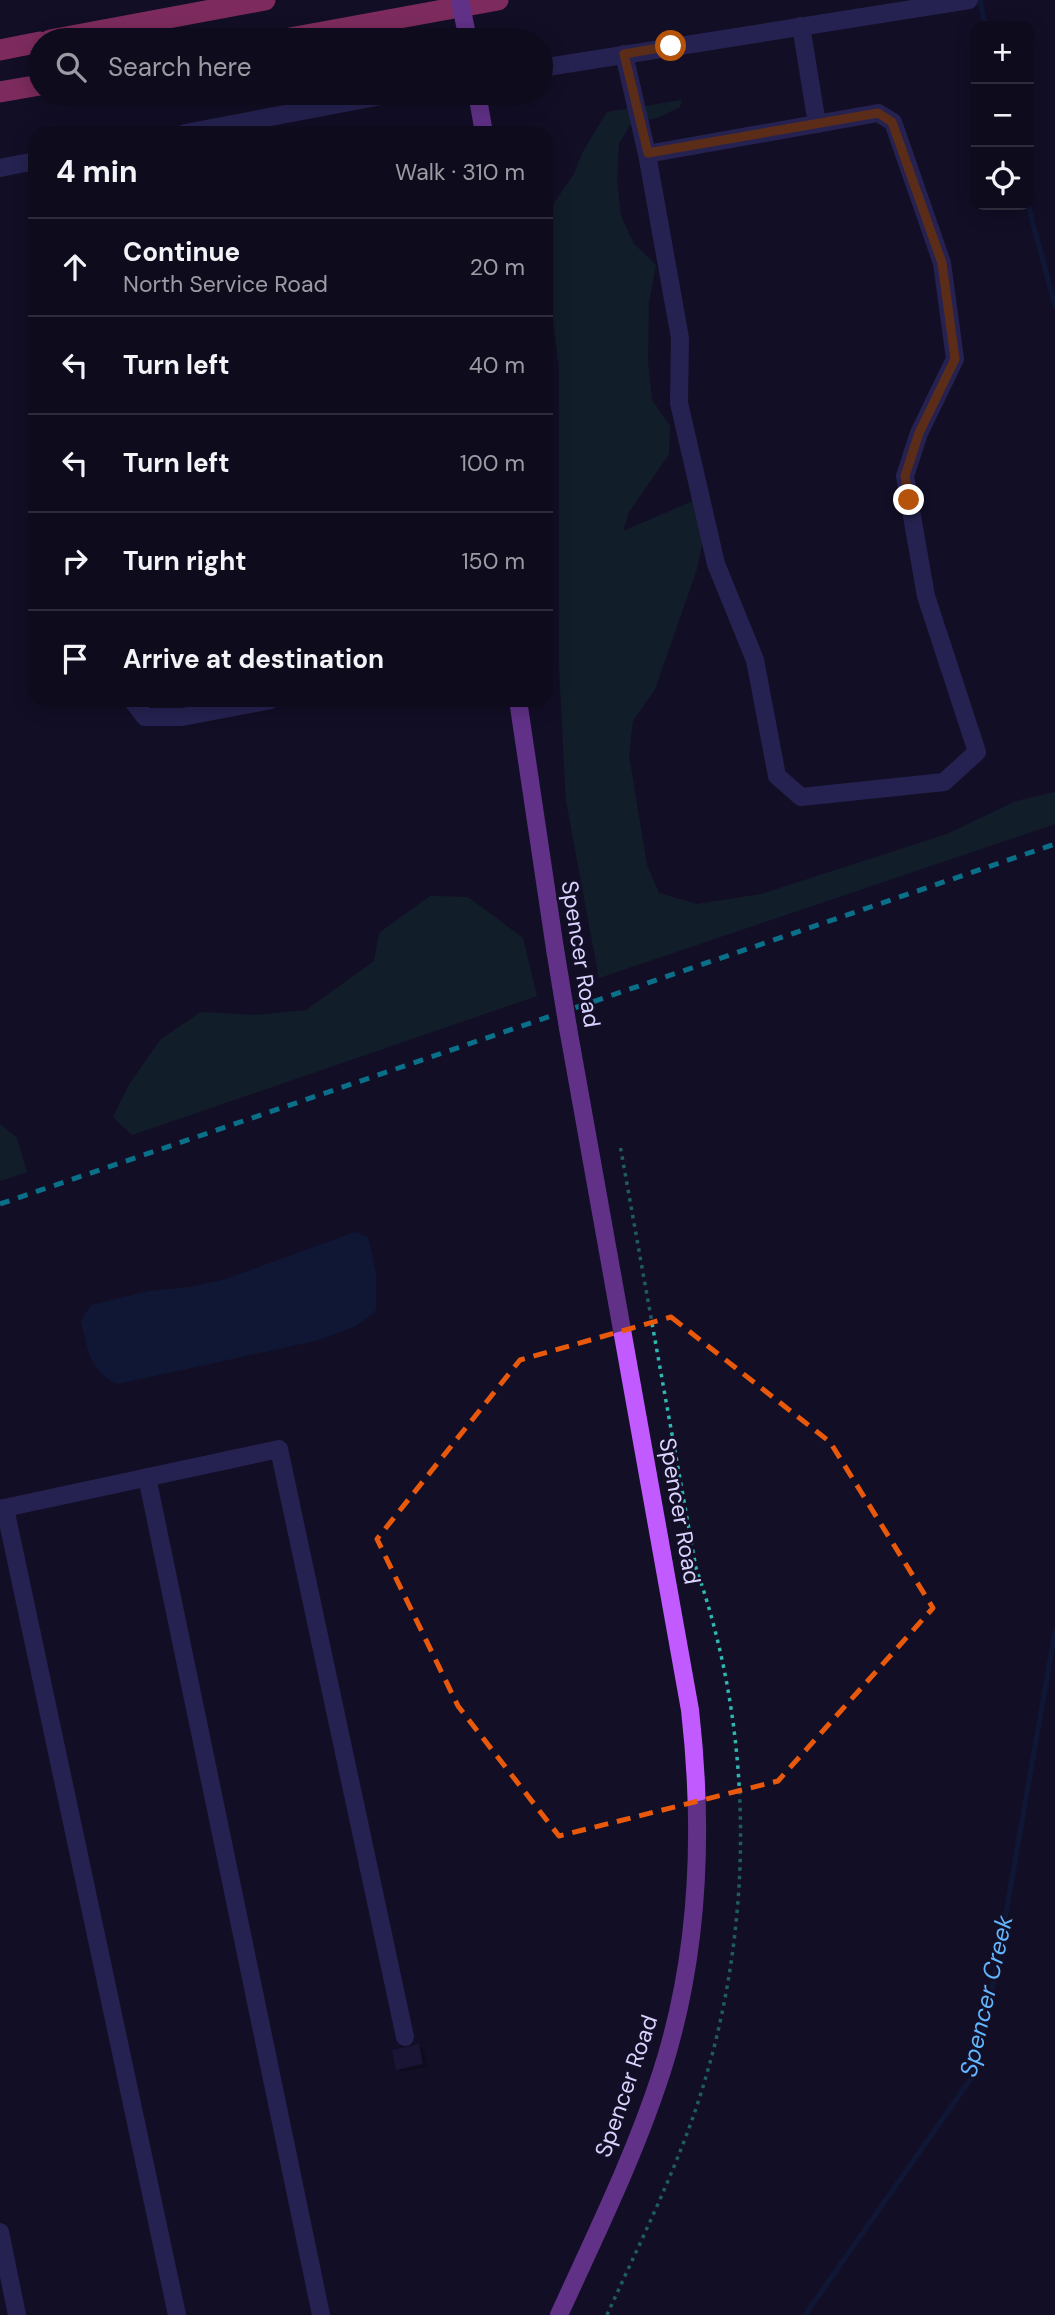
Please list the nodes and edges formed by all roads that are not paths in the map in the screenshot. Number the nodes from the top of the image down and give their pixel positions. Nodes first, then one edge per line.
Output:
1 (265, 0) edge
2 (460, 0) edge
3 (498, 0) edge
4 (969, 0) edge
5 (801, 26) junction
6 (114, 28) edge
7 (345, 28) edge
8 (466, 28) edge
9 (28, 44) edge
10 (0, 50) edge
11 (624, 54) junction
12 (553, 66) edge
13 (28, 87) edge
14 (0, 92) edge
15 (333, 105) edge
16 (479, 105) edge
17 (817, 124) junction
18 (222, 126) edge
19 (483, 126) edge
20 (648, 153) junction
21 (28, 162) edge
22 (0, 168) edge
23 (137, 707) edge
24 (234, 707) edge
25 (519, 707) edge
26 (147, 1477) junction
27 (3, 1508) edge
28 (405, 2037) dead end
29 (0, 2232) edge
30 (17, 2315) edge
31 (177, 2315) edge
32 (321, 2315) edge
33 (558, 2315) edge

1 - 6 highway
2 - 8 main road, bridge
3 - 7 highway
4 - 5 street
5 - 11 street
5 - 17 street
9 - 10 highway
11 - 12 street
11 - 20 street
13 - 14 highway
15 - 18 street
16 - 19 main road
17 - 20 street
17 - 20 street
21 - 22 street
23 - 24 street
25 - 33 main road, Spencer Road, bridge
26 - 27 street
26 - 28 street
26 - 32 street
27 - 31 street
29 - 30 street

